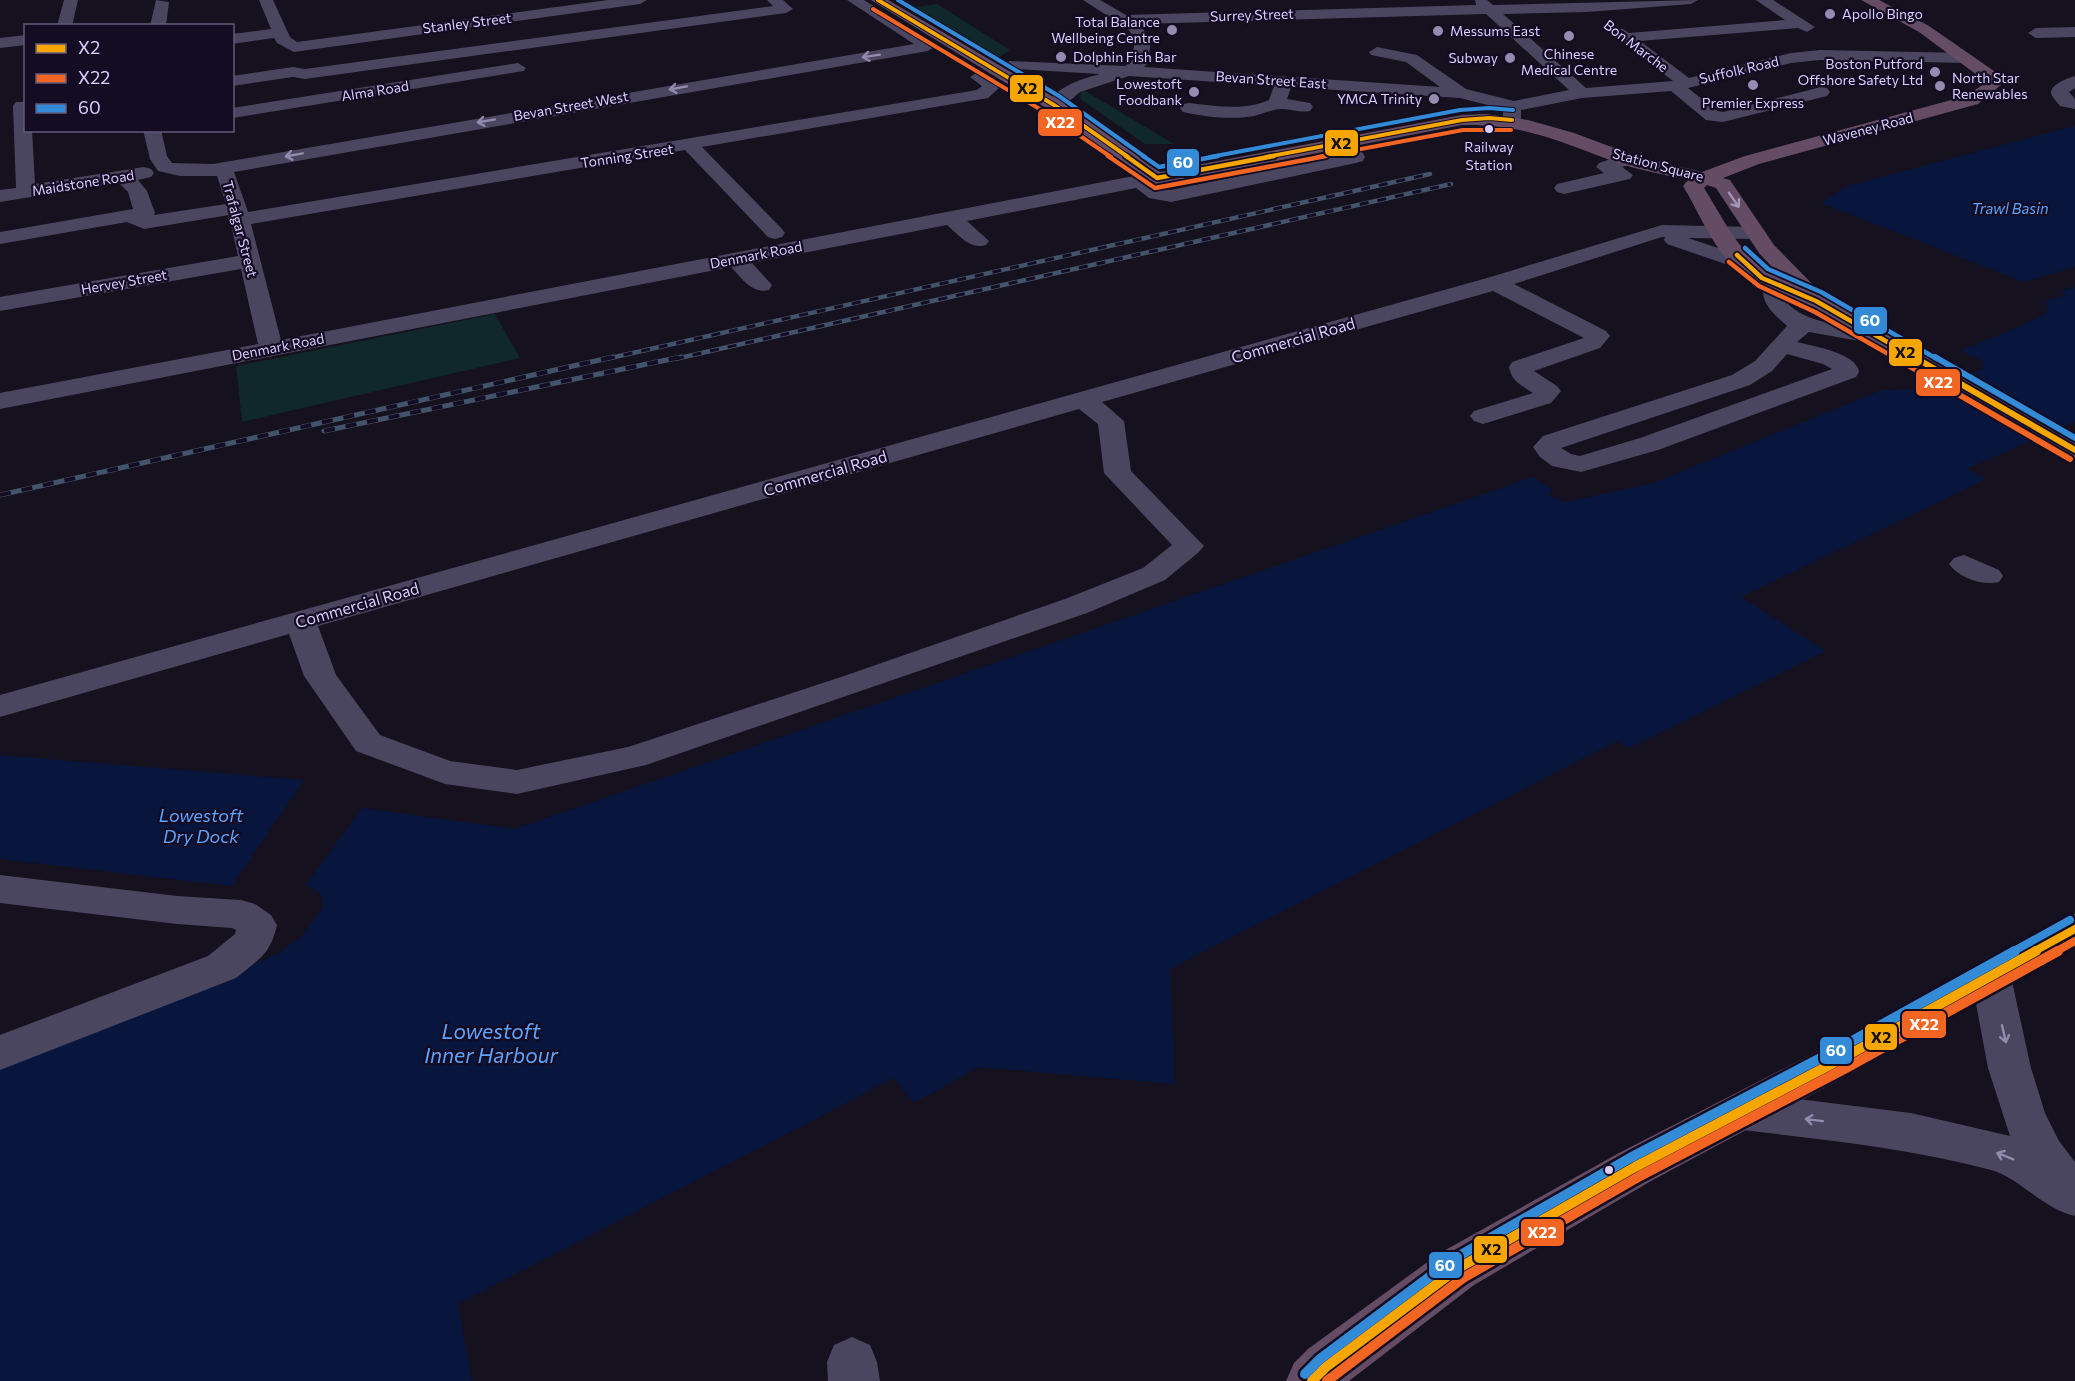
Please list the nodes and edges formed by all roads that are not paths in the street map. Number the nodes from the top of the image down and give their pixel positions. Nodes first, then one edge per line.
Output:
1 (70, 0) edge
2 (266, 0) edge
3 (640, 0) edge
4 (774, 0) edge
5 (854, 0) edge
6 (878, 0) edge
7 (1090, 0) edge
8 (1334, 0) edge
9 (1690, 0) edge
10 (1763, 0) edge
11 (1868, 0) edge
12 (162, 2) dead end
13 (1583, 4) edge
14 (1484, 5) edge
15 (1346, 12) junction
16 (1124, 20) junction
17 (1801, 23) junction
18 (64, 24) edge
19 (158, 24) edge
20 (2075, 32) edge
21 (280, 33) junction
22 (2036, 33) dead end
23 (1625, 38) junction
24 (234, 39) edge
25 (24, 40) edge
26 (0, 43) edge
27 (294, 47) junction
28 (500, 47) junction
29 (1377, 52) dead end
30 (1851, 56) junction
31 (1967, 58) junction
32 (1015, 64) dead end
33 (1132, 70) junction
34 (293, 72) junction
35 (1105, 76) junction
36 (978, 77) dead end
37 (234, 81) edge
38 (1284, 81) junction
39 (2075, 81) edge
40 (1012, 82) junction
41 (1676, 85) junction
42 (1821, 92) dead end
43 (1460, 93) junction
44 (1582, 93) junction
45 (1277, 103) junction
46 (2075, 104) edge
47 (1054, 105) junction
48 (24, 106) edge
49 (1304, 107) dead end
50 (1189, 108) dead end
51 (0, 109) edge
52 (234, 113) edge
53 (1512, 114) junction
54 (153, 132) edge
55 (690, 145) junction
56 (1334, 145) joint
57 (1628, 159) junction
58 (166, 169) junction
59 (214, 170) junction
60 (124, 176) junction
61 (1704, 178) junction
62 (1148, 179) junction
63 (1564, 188) dead end
64 (26, 192) junction
65 (0, 196) edge
66 (238, 214) junction
67 (128, 215) junction
68 (950, 217) junction
69 (1719, 232) junction
70 (775, 233) dead end
71 (1756, 233) junction
72 (1648, 234) junction
73 (0, 238) edge
74 (979, 241) dead end
75 (736, 259) junction
76 (248, 261) junction
77 (1743, 264) junction
78 (1496, 283) junction
79 (761, 285) dead end
80 (1775, 285) junction
81 (1816, 301) junction
82 (0, 304) edge
83 (1799, 322) junction
84 (1876, 337) junction
85 (1781, 345) junction
86 (271, 348) junction
87 (1741, 380) junction
88 (1778, 397) junction
89 (1083, 400) junction
90 (0, 401) edge
91 (1483, 416) dead end
92 (2075, 450) edge
93 (300, 621) junction
94 (0, 706) edge
95 (0, 889) edge
96 (2075, 929) edge
97 (1991, 977) junction
98 (0, 1053) edge
99 (1743, 1111) junction
100 (2074, 1197) edge
101 (1312, 1381) edge

1 - 18 street
2 - 21 street
3 - 27 street, Stanley Street
4 - 28 street
5 -> 59 street, Bevan Street West
6 - 40 highway
7 - 16 street
8 - 15 street
9 - 13 street, Surrey Street
10 - 17 street
11 - 31 highway
12 - 19 street
13 - 14 street, Surrey Street
13 - 23 street, Bon Marche
14 - 15 street, Surrey Street
14 - 44 street
15 - 16 street, Surrey Street
16 - 33 street
17 - 23 street
17 - 30 street
20 - 22 street
21 - 24 street
21 - 27 street
23 - 41 street, Bon Marche
25 - 26 street
27 - 34 street
28 - 34 street
28 - 52 street, Alma Road
29 - 43 street
30 - 31 street, Suffolk Road
30 - 41 street, Suffolk Road
31 - 61 highway, Waveney Road
32 - 33 street, Bevan Street East
33 - 35 street
33 - 38 street, Bevan Street East
34 - 37 street
35 - 40 street
35 - 47 street
36 - 55 street, Tonning Street
38 - 43 street, Bevan Street East
38 - 45 street
39 - 46 street
40 - 47 highway
41 - 42 street, Bon Marche
41 - 44 street, Suffolk Road
43 - 53 street, Bevan Street East
44 - 53 street, Suffolk Road
45 - 49 street
45 - 50 street
47 - 62 highway
48 - 51 street
48 - 64 street
53 - 56 highway
53 - 57 highway, Station Square
54 - 58 street
55 - 66 street, Tonning Street
55 - 70 street
56 - 62 street
57 - 61 highway, Station Square
57 - 63 street
58 - 59 street, Trafalgar Street
58 - 60 street, Maidstone Road
59 - 66 street, Trafalgar Street
60 - 64 street, Maidstone Road
60 - 67 street
61 - 69 highway
61 -> 71 highway, Station Square
62 - 68 street, Denmark Road
64 - 65 street, Maidstone Road
66 - 67 street, Tonning Street
66 - 76 street, Trafalgar Street
67 - 73 street
68 - 74 street
68 - 75 street, Denmark Road
69 - 71 street, Commercial Road
69 - 72 street, Commercial Road
69 - 77 highway
71 - 81 highway, Station Square
72 - 77 street
72 - 78 street, Commercial Road
75 - 79 street
75 - 86 street, Denmark Road
76 - 82 street, Hervey Street
76 - 86 street, Trafalgar Street
77 - 80 highway
78 - 89 street, Commercial Road
78 - 91 street
80 - 81 highway
80 - 83 street
81 - 84 highway
83 - 84 street
83 - 85 street
84 - 92 highway
85 - 87 street
85 - 88 street
86 - 90 street, Denmark Road
87 - 88 street
87 - 88 street
89 - 93 street, Commercial Road
89 - 93 street
93 - 94 street, Commercial Road
95 - 98 street
96 - 97 highway
97 - 99 highway
97 -> 100 street
100 -> 99 street
99 - 101 highway

